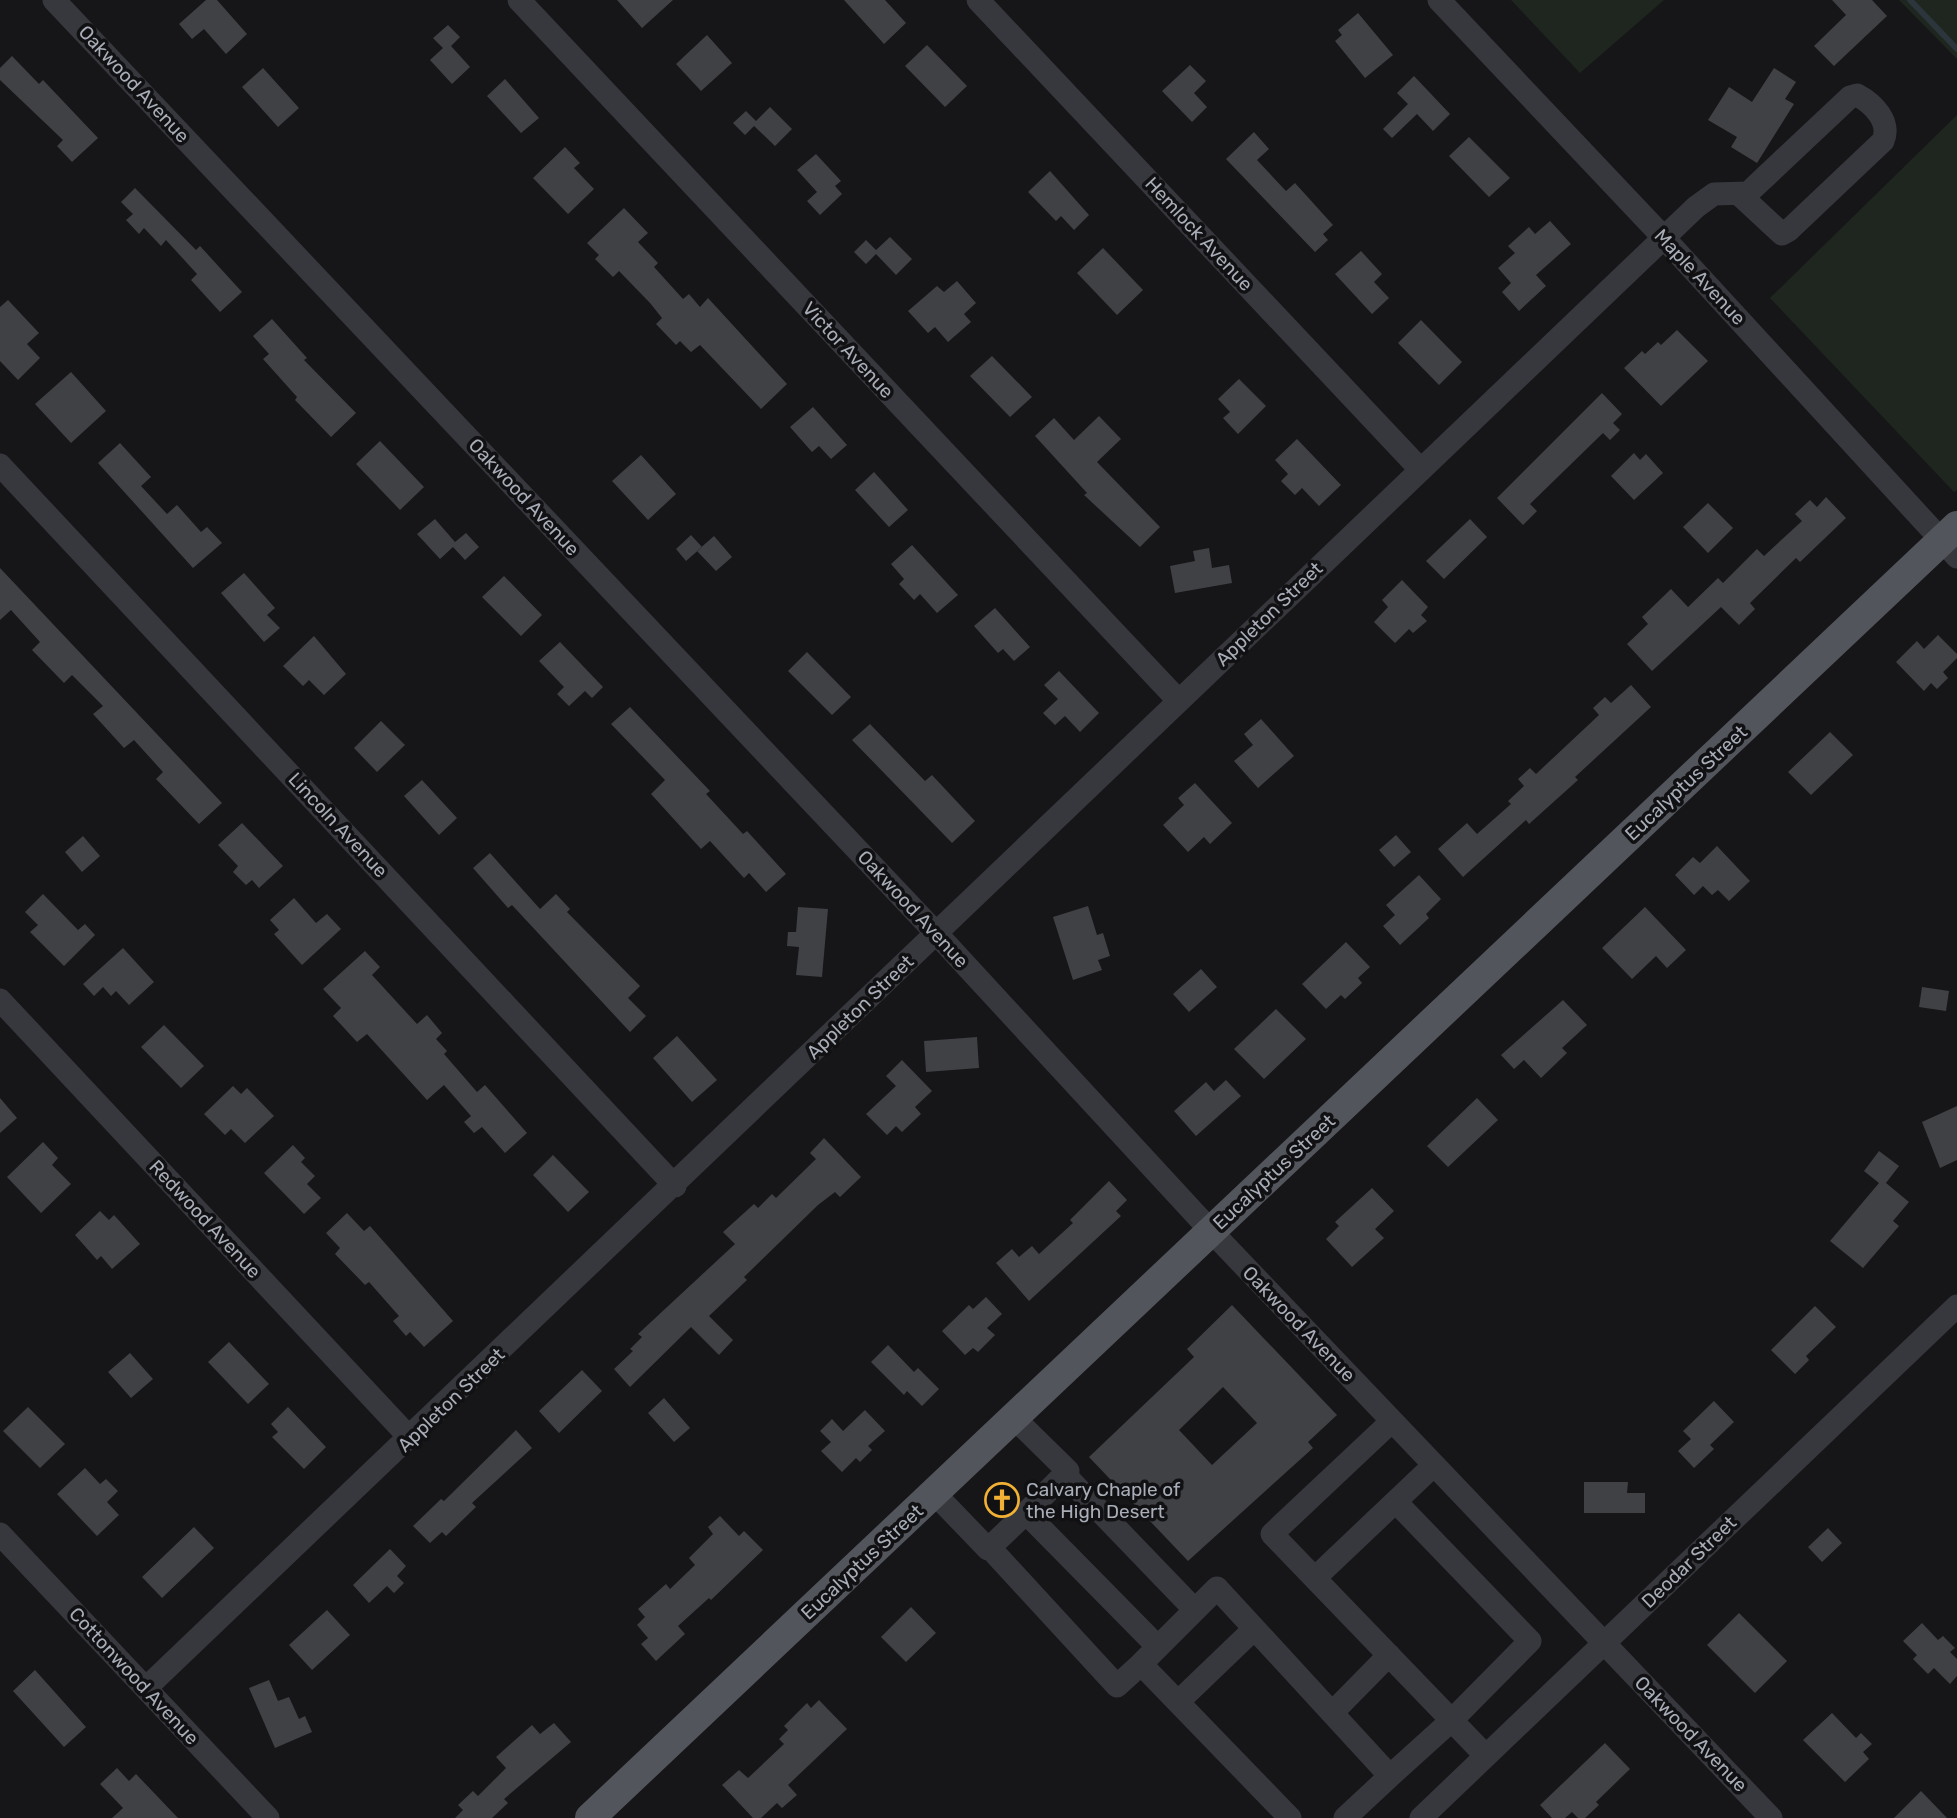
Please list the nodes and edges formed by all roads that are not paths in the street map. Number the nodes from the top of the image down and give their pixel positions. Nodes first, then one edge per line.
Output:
1 (54, 0) edge
2 (519, 0) edge
3 (978, 0) edge
4 (1438, 0) edge
5 (1741, 196) junction
6 (1664, 238) junction
7 (0, 465) edge
8 (1420, 469) junction
9 (1952, 542) edge
10 (1178, 700) junction
11 (936, 933) junction
12 (0, 1000) edge
13 (676, 1186) junction
14 (1211, 1231) junction
15 (1957, 1306) edge
16 (1014, 1418) junction
17 (1392, 1421) junction
18 (411, 1438) junction
19 (1434, 1465) junction
20 (1065, 1475) junction
21 (934, 1493) junction
22 (1396, 1502) junction
23 (1026, 1513) junction
24 (0, 1534) edge
25 (989, 1547) junction
26 (1315, 1578) junction
27 (1195, 1610) junction
28 (1254, 1629) junction
29 (1604, 1643) junction
30 (1158, 1647) junction
31 (1389, 1655) junction
32 (1141, 1664) junction
33 (146, 1688) junction
34 (1178, 1702) junction
35 (1332, 1713) junction
36 (1452, 1720) junction
37 (1486, 1756) junction
38 (1390, 1776) junction
39 (268, 1818) edge
40 (590, 1818) edge
41 (1290, 1818) edge
42 (1345, 1818) edge
43 (1420, 1818) edge
44 (1771, 1818) edge

1 - 11 street, Oakwood Avenue
2 - 10 street, Victor Avenue
3 - 8 street, Hemlock Avenue
4 - 6 street, Maple Avenue
5 - 5 street
5 - 6 street, Appleton Street
6 - 8 street, Appleton Street
6 - 9 street, Maple Avenue
7 - 13 street, Lincoln Avenue
8 - 10 street, Appleton Street
9 - 14 main road, Eucalyptus Street
10 - 11 street, Appleton Street
11 - 13 street, Appleton Street
11 - 14 street, Oakwood Avenue
12 - 18 street, Redwood Avenue
13 - 18 street, Appleton Street
14 - 16 main road, Eucalyptus Street
14 - 17 street, Oakwood Avenue
15 - 29 street, Deodar Street
16 - 20 street
16 - 21 main road, Eucalyptus Street
17 - 19 street, Oakwood Avenue
17 - 26 street
18 - 33 street, Appleton Street
19 - 22 street
19 - 29 street, Oakwood Avenue
20 - 23 street
20 - 27 street
21 - 25 street
21 - 40 main road, Eucalyptus Street
22 - 26 street
22 - 36 street
23 - 25 street
23 - 30 street
24 - 33 street, Cottonwood Avenue
25 - 32 street
26 - 31 street
27 - 28 street
27 - 30 street
28 - 34 street
28 - 35 street
29 - 37 street, Deodar Street
29 - 44 street, Oakwood Avenue
30 - 32 street
31 - 35 street
31 - 36 street
32 - 34 street
33 - 39 street, Cottonwood Avenue
34 - 41 street
35 - 38 street
36 - 37 street
36 - 38 street
37 - 43 street, Deodar Street
38 - 42 street

